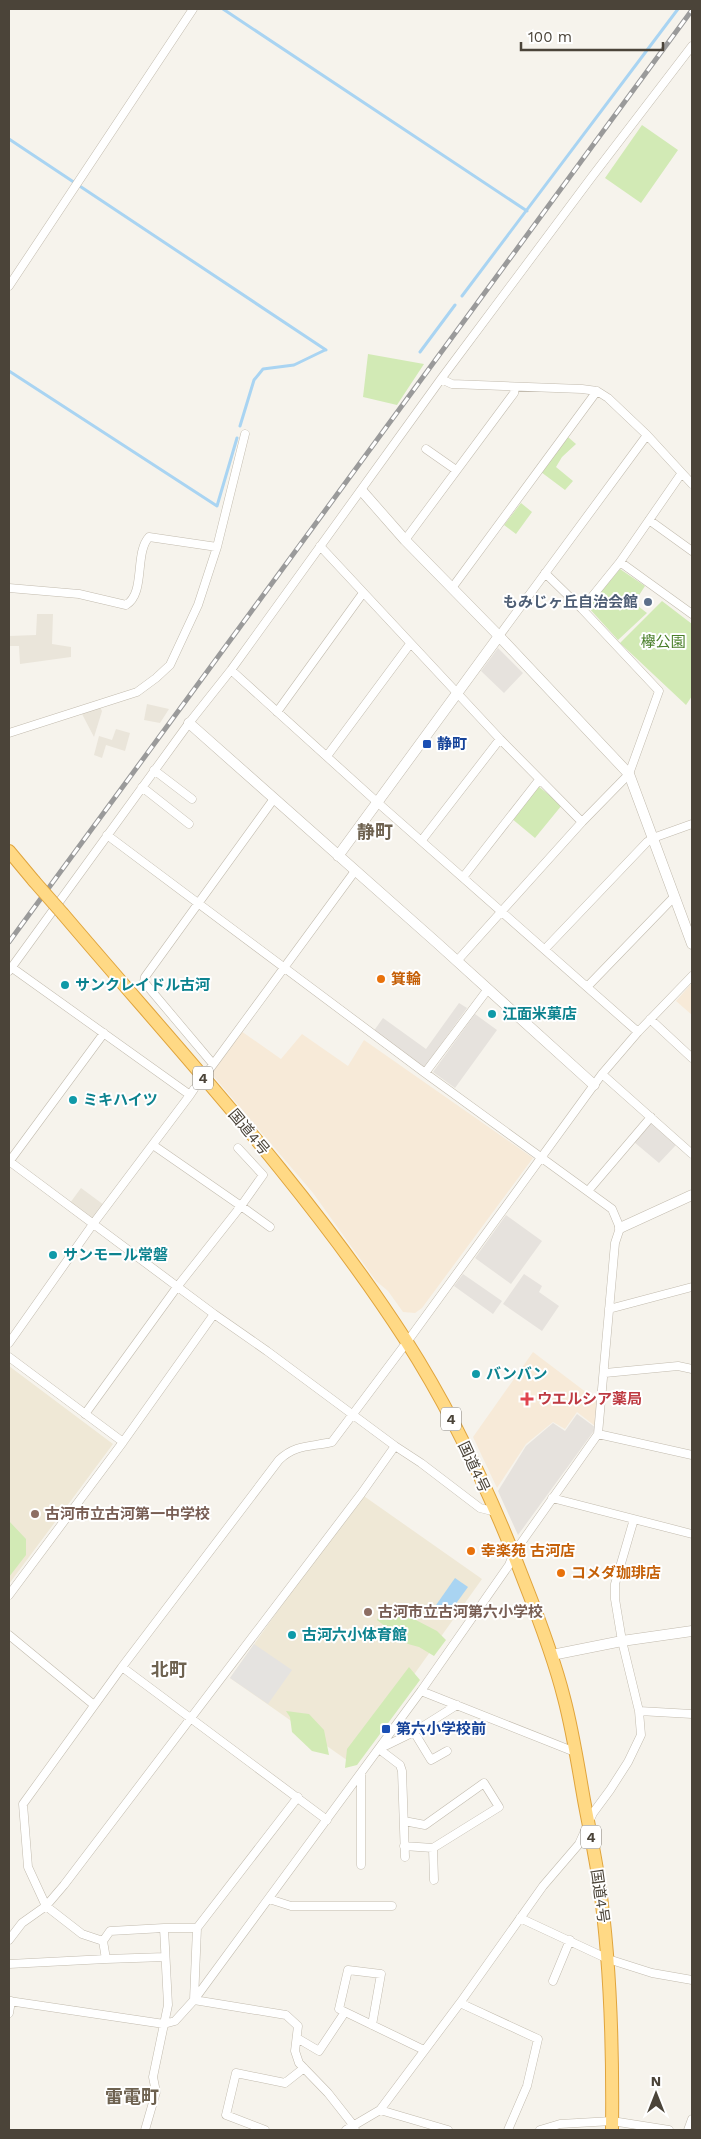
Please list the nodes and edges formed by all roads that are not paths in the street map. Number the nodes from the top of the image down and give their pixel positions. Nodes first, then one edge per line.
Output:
1 (193, 9) edge
2 (692, 46) edge
3 (9, 286) edge
4 (441, 379) junction
5 (515, 388) junction
6 (596, 391) junction
7 (245, 434) dead end
8 (647, 435) junction
9 (426, 449) dead end
10 (456, 470) junction
11 (681, 474) junction
12 (692, 484) edge
13 (362, 491) junction
14 (648, 520) junction
15 (405, 540) junction
16 (217, 546) junction
17 (320, 546) junction
18 (692, 551) edge
19 (620, 562) junction
20 (545, 573) junction
21 (9, 588) edge
22 (452, 588) junction
23 (363, 593) junction
24 (582, 608) junction
25 (692, 614) edge
26 (499, 636) junction
27 (410, 644) junction
28 (231, 670) junction
29 (457, 693) junction
30 (277, 712) junction
31 (189, 723) junction
32 (9, 733) edge
33 (500, 739) junction
34 (327, 756) junction
35 (154, 770) junction
36 (629, 774) junction
37 (540, 780) junction
38 (142, 787) junction
39 (192, 799) dead end
40 (273, 800) junction
41 (377, 802) junction
42 (582, 822) junction
43 (189, 824) dead end
44 (692, 824) edge
45 (107, 835) junction
46 (653, 838) junction
47 (422, 840) junction
48 (9, 851) edge
49 (338, 856) junction
50 (356, 871) junction
51 (464, 876) junction
52 (674, 897) junction
53 (198, 904) junction
54 (502, 911) junction
55 (692, 944) edge
56 (545, 949) junction
57 (457, 961) junction
58 (283, 968) junction
59 (10, 969) edge
60 (692, 976) edge
61 (587, 987) junction
62 (488, 989) junction
63 (650, 1020) junction
64 (638, 1032) junction
65 (104, 1033) junction
66 (692, 1058) edge
67 (425, 1074) junction
68 (602, 1074) junction
69 (594, 1086) junction
70 (651, 1117) junction
71 (154, 1145) junction
72 (238, 1148) dead end
73 (692, 1154) edge
74 (540, 1158) junction
75 (9, 1161) edge
76 (588, 1191) junction
77 (692, 1194) edge
78 (241, 1206) junction
79 (94, 1224) junction
80 (270, 1227) dead end
81 (620, 1228) junction
82 (177, 1287) junction
83 (692, 1287) edge
84 (609, 1309) junction
85 (214, 1314) junction
86 (407, 1342) junction
87 (9, 1343) edge
88 (9, 1357) edge
89 (692, 1369) edge
90 (605, 1373) junction
91 (85, 1414) junction
92 (351, 1414) junction
93 (598, 1434) junction
94 (123, 1442) junction
95 (395, 1446) junction
96 (692, 1455) edge
97 (552, 1498) junction
98 (496, 1512) junction
99 (634, 1519) junction
100 (692, 1534) edge
101 (514, 1553) junction
102 (9, 1595) edge
103 (692, 1631) edge
104 (9, 1635) edge
105 (622, 1641) junction
106 (552, 1655) junction
107 (122, 1668) junction
108 (421, 1691) junction
109 (94, 1705) junction
110 (457, 1705) junction
111 (639, 1712) junction
112 (692, 1714) edge
113 (190, 1717) junction
114 (414, 1732) junction
115 (379, 1749) junction
116 (446, 1751) dead end
117 (575, 1752) junction
118 (361, 1773) junction
119 (298, 1797) junction
120 (327, 1820) junction
121 (404, 1821) junction
122 (588, 1823) junction
123 (404, 1846) junction
124 (433, 1848) junction
125 (405, 1857) dead end
126 (362, 1865) dead end
127 (434, 1880) dead end
128 (269, 1899) junction
129 (46, 1906) junction
130 (392, 1906) dead end
131 (520, 1918) junction
132 (164, 1928) junction
133 (197, 1928) junction
134 (9, 1940) edge
135 (570, 1940) junction
136 (103, 1941) junction
137 (106, 1958) junction
138 (165, 1958) junction
139 (608, 1959) junction
140 (9, 1964) edge
141 (692, 1980) edge
142 (553, 1981) dead end
143 (194, 2000) junction
144 (10, 2001) edge
145 (460, 2003) junction
146 (345, 2012) junction
147 (9, 2013) edge
148 (164, 2024) junction
149 (372, 2025) junction
150 (297, 2038) junction
151 (424, 2050) junction
152 (304, 2068) junction
153 (380, 2110) junction
154 (692, 2119) edge
155 (612, 2126) edge
156 (355, 2128) edge
157 (145, 2130) edge
158 (266, 2130) edge
159 (346, 2130) edge
160 (448, 2130) edge
161 (508, 2130) edge
162 (540, 2130) edge
163 (668, 2130) edge
164 (688, 2130) edge

1 - 3 street
2 - 4 street
4 - 5 street
4 - 13 street
5 - 6 street
5 - 10 street
6 - 8 street
6 - 22 street
7 - 16 street
8 - 11 street
8 - 20 street
9 - 10 street
10 - 15 street
11 - 12 street
11 - 14 street
13 - 15 street
13 - 17 street
14 - 18 street
14 - 19 street
15 - 22 street
16 - 21 street
16 - 32 street
17 - 23 street
17 - 28 street
19 - 24 street
19 - 25 street
20 - 24 street
20 - 26 street
22 - 26 street
23 - 27 street
23 - 30 street
24 - 36 street
26 - 29 street
26 - 36 street
27 - 29 street
27 - 34 street
28 - 30 street
28 - 31 street
29 - 33 street
29 - 41 street
30 - 34 street
31 - 35 street
31 - 40 street
33 - 37 street
33 - 47 street
34 - 41 street
35 - 38 street
35 - 39 street
36 - 42 street
36 - 46 street
37 - 42 street
37 - 51 street
38 - 43 street
38 - 45 street
40 - 49 street
40 - 53 street
41 - 47 street
41 - 49 street
42 - 54 street
44 - 46 street
45 - 53 street
45 - 59 street
46 - 52 street
46 - 56 street
47 - 51 street
48 - 86 highway, 国道4号 / 4, bridge
49 - 50 street
50 - 57 street
50 - 58 street
51 - 54 street
52 - 55 street
52 - 61 street
53 - 58 street
53 - 58 street
54 - 56 street
54 - 57 street
56 - 61 street
57 - 62 street
58 - 67 street
59 - 65 street
60 - 63 street
61 - 64 street
62 - 67 street
62 - 69 street
63 - 64 street
63 - 66 street
64 - 68 street
65 - 71 street
65 - 75 street
67 - 74 street
68 - 69 street
68 - 70 street
69 - 74 street
70 - 73 street
70 - 76 street
71 - 78 street
71 - 79 street
72 - 78 street
74 - 76 street
74 - 86 street
75 - 79 street
76 - 81 street
77 - 81 street
78 - 80 street
78 - 82 street
79 - 82 street
79 - 87 street
81 - 84 street
82 - 85 street
82 - 91 street
83 - 84 street
84 - 90 street
85 - 92 street
85 - 94 street
86 - 92 street
86 - 98 highway, 国道4号 / 4
88 - 91 street
89 - 90 street
90 - 93 street
91 - 94 street
92 - 95 street
92 - 107 street
93 - 96 street
93 - 97 street
94 - 102 street
95 - 98 street
95 - 113 street
97 - 99 street
97 - 101 street
98 - 101 highway, 国道4号 / 4
99 - 100 street
99 - 105 street
101 - 106 highway, 国道4号 / 4
101 - 108 street
103 - 105 street
104 - 109 street
105 - 106 street
105 - 111 street
106 - 117 highway, 国道4号 / 4
107 - 109 street
107 - 113 street
108 - 110 street
108 - 115 street
109 - 129 street
110 - 114 street
110 - 117 street
111 - 112 street
111 - 122 street
113 - 119 street
113 - 129 street
114 - 115 street
114 - 116 street
115 - 118 street
115 - 121 street
117 - 122 highway, 国道4号 / 4
118 - 120 street
118 - 126 street
119 - 120 street
119 - 133 street
120 - 128 street
121 - 123 street
121 - 124 street
122 - 131 street
122 - 139 highway, 国道4号 / 4
123 - 124 street
123 - 125 street
124 - 127 street
128 - 130 street
128 - 143 street
129 - 134 street
129 - 136 street
131 - 135 street
131 - 145 street
132 - 133 street
132 - 136 street
132 - 138 street
133 - 143 street
135 - 139 street
135 - 142 street
136 - 137 street
137 - 138 street
137 - 140 street
138 - 148 street
139 - 141 street
139 - 155 highway, 国道4号 / 4
143 - 148 street
143 - 150 street
144 - 147 street
144 - 148 street
145 - 151 street
145 - 161 street
146 - 149 street
146 - 149 street
146 - 150 street
148 - 157 street
149 - 151 street
150 - 152 street
151 - 153 street
152 - 156 street
152 - 158 street
153 - 156 street
153 - 160 street
154 - 164 street
155 - 162 street
155 - 163 street
156 - 159 street

